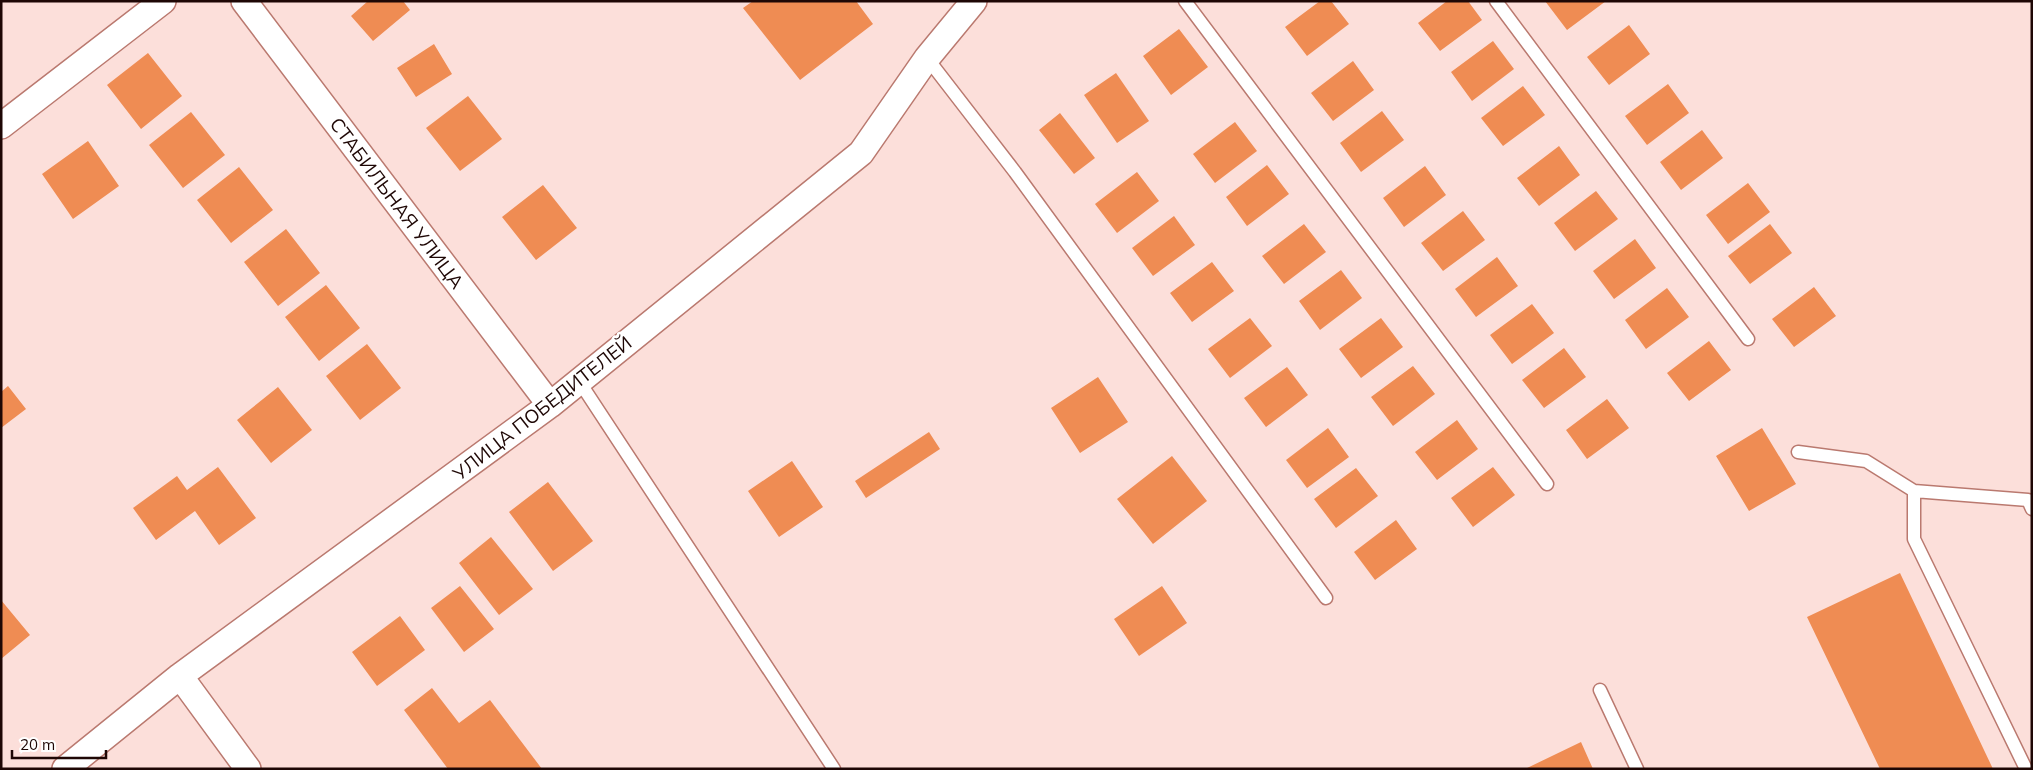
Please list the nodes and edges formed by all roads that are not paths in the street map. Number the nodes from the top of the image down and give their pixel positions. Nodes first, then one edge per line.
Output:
1 (163, 1) edge
2 (244, 1) edge
3 (974, 1) edge
4 (1185, 1) edge
5 (1496, 1) edge
6 (927, 58) junction
7 (1, 126) edge
8 (1748, 339) dead end
9 (579, 381) junction
10 (550, 405) junction
11 (1798, 452) dead end
12 (1547, 484) dead end
13 (1914, 491) junction
14 (2032, 509) edge
15 (1326, 598) dead end
16 (180, 676) junction
17 (1600, 690) dead end
18 (65, 769) edge
19 (248, 769) edge
20 (834, 769) edge
21 (1637, 769) edge
22 (2026, 769) edge

1 - 7 street
2 - 10 street, СТАБИЛЬНАЯ УЛИЦА
3 - 6 street, УЛИЦА ПОБЕДИТЕЛЕЙ
4 - 12 lane
5 - 8 lane
6 - 9 street, УЛИЦА ПОБЕДИТЕЛЕЙ
6 - 15 lane
9 - 10 street, УЛИЦА ПОБЕДИТЕЛЕЙ
9 - 20 lane
10 - 16 street, УЛИЦА ПОБЕДИТЕЛЕЙ
11 - 13 lane
13 - 14 lane
13 - 22 lane
16 - 18 street, УЛИЦА ПОБЕДИТЕЛЕЙ
16 - 19 street
17 - 21 lane

